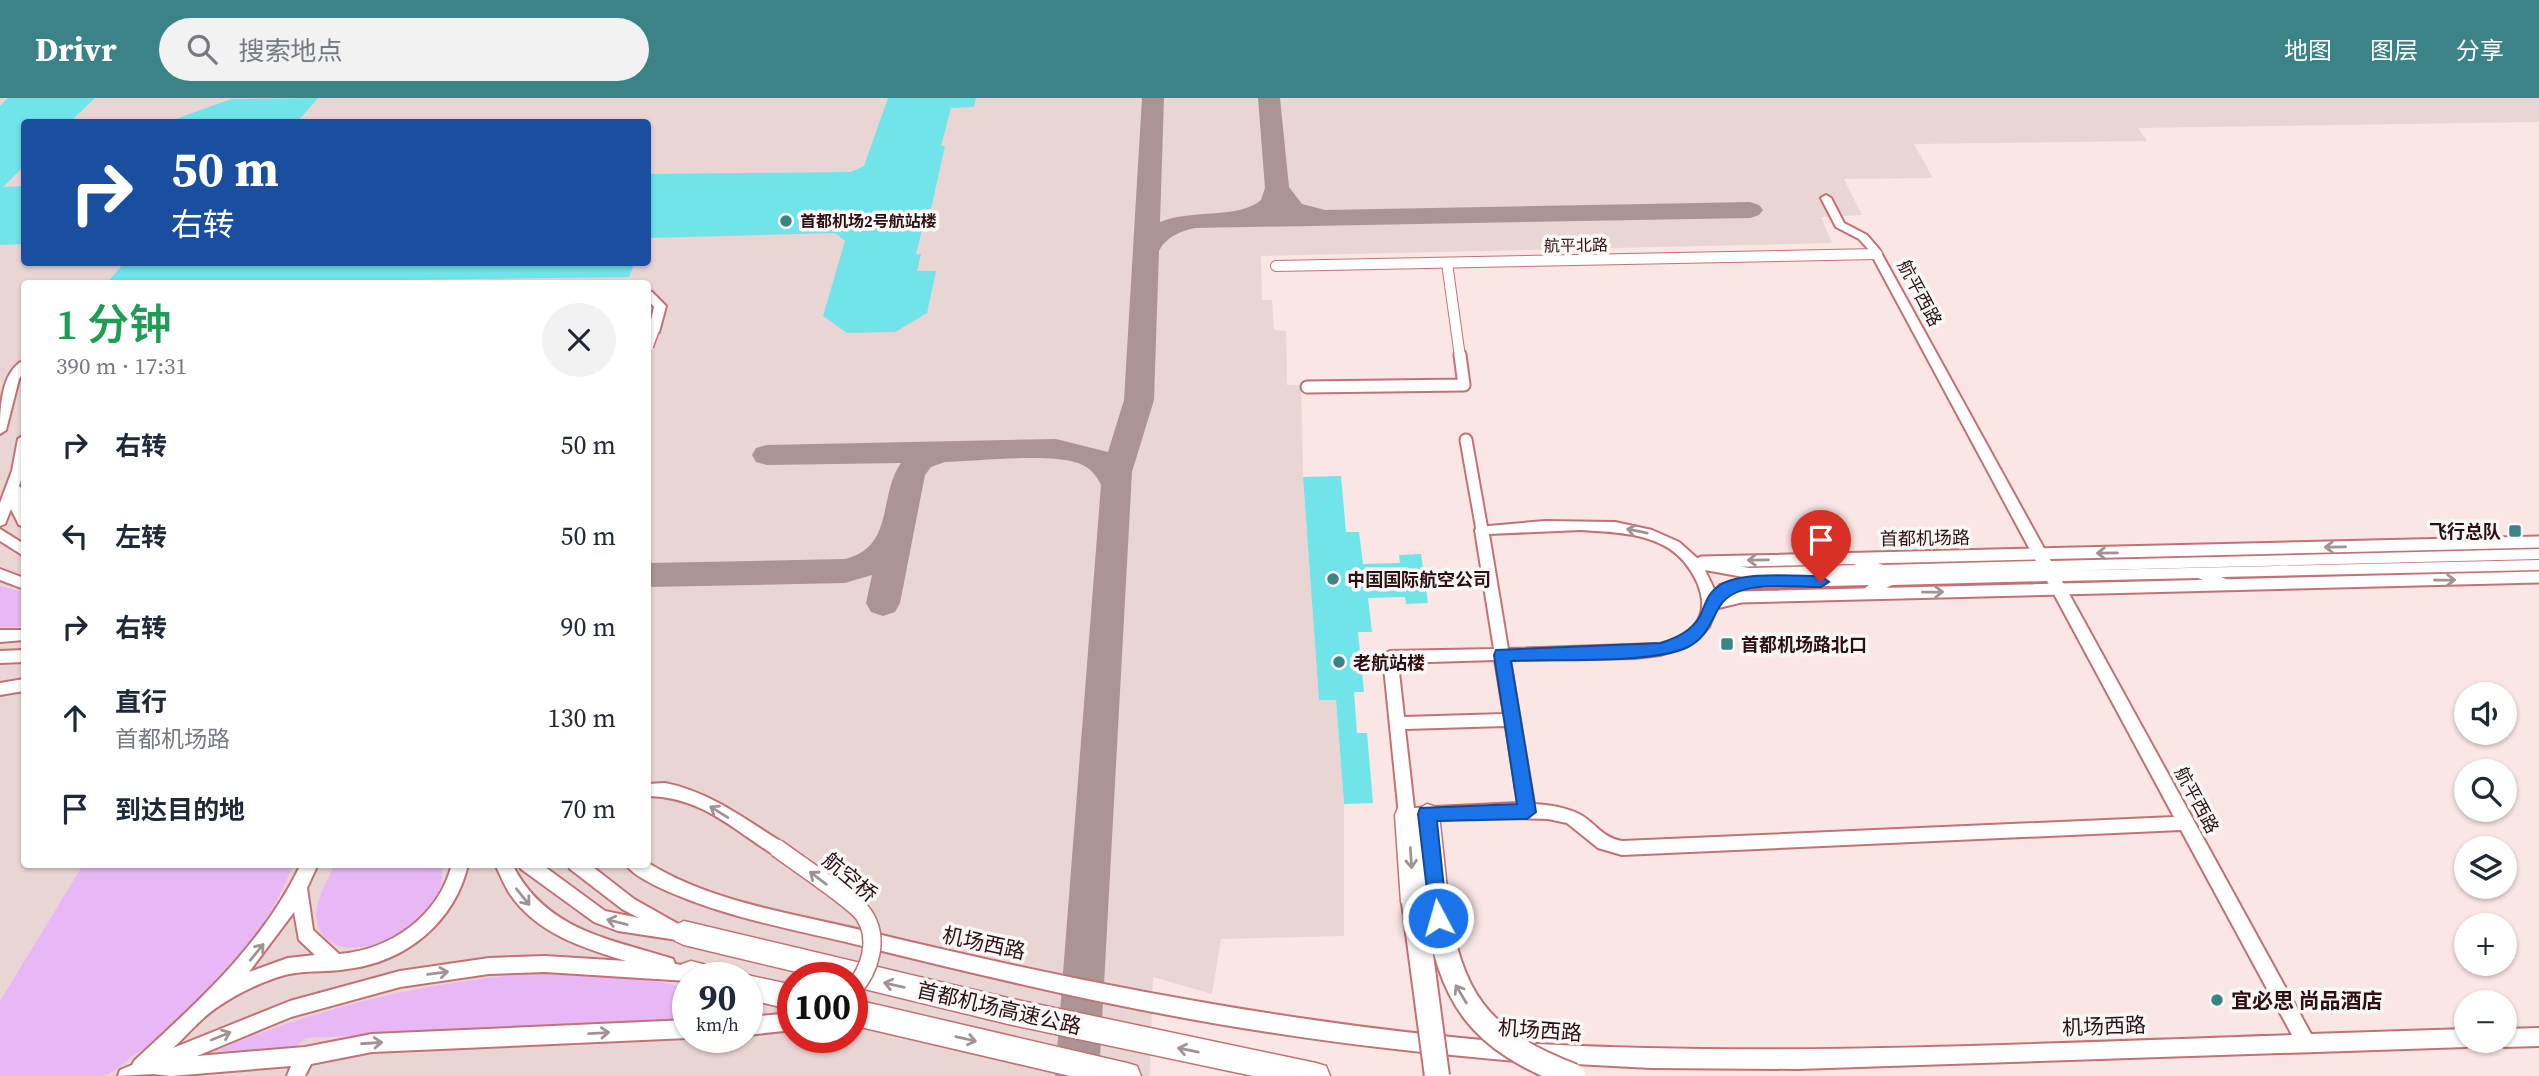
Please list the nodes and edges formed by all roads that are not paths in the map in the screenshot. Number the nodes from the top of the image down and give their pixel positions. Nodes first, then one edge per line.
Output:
1 (1826, 198) dead end
2 (1877, 254) junction
3 (1447, 263) junction
4 (1276, 266) dead end
5 (651, 296) edge
6 (651, 326) edge
7 (653, 332) junction
8 (651, 338) edge
9 (21, 361) edge
10 (21, 368) edge
11 (13, 378) junction
12 (1307, 387) dead end
13 (0, 429) edge
14 (1466, 440) dead end
15 (21, 457) edge
16 (18, 471) junction
17 (3, 510) edge
18 (21, 515) edge
19 (0, 521) edge
20 (1482, 530) junction
21 (0, 534) edge
22 (2539, 542) edge
23 (2372, 547) junction
24 (21, 549) edge
25 (2204, 551) junction
26 (2539, 554) edge
27 (1854, 559) junction
28 (1695, 563) junction
29 (2408, 563) junction
30 (2539, 565) edge
31 (2197, 568) junction
32 (2050, 572) junction
33 (1887, 575) junction
34 (2539, 577) edge
35 (2399, 581) junction
36 (2226, 585) junction
37 (1865, 594) junction
38 (1712, 604) junction
39 (21, 635) edge
40 (0, 636) edge
41 (1502, 655) junction
42 (21, 656) edge
43 (0, 657) edge
44 (21, 686) edge
45 (0, 689) edge
46 (1513, 720) junction
47 (1397, 723) junction
48 (651, 790) edge
49 (1527, 812) junction
50 (1417, 814) junction
51 (2187, 823) junction
52 (309, 868) edge
53 (459, 868) edge
54 (505, 868) edge
55 (533, 868) edge
56 (581, 868) edge
57 (640, 868) edge
58 (300, 891) junction
59 (1425, 900) junction
60 (684, 933) junction
61 (333, 960) junction
62 (868, 962) edge
63 (672, 966) edge
64 (672, 973) edge
65 (210, 1002) junction
66 (868, 1016) edge
67 (672, 1030) edge
68 (2539, 1037) edge
69 (2454, 1038) edge
70 (2517, 1038) edge
71 (2305, 1042) junction
72 (305, 1056) junction
73 (131, 1074) edge
74 (296, 1076) edge
75 (1127, 1076) edge
76 (1316, 1076) edge
77 (1437, 1076) edge
78 (1573, 1076) edge

1 - 2 street, 航平西路
2 - 3 street, 航平北路
2 - 32 street, 航平西路
3 - 4 street, 航平北路
3 - 12 street
5 - 7 street
6 - 7 street
7 - 8 street, bridge
9 - 11 street
10 - 11 street
11 - 13 street
14 - 20 street
15 - 16 street
16 - 17 street
16 - 18 street
17 - 19 street
28 -> 20 street
20 - 41 street
21 - 24 street
22 - 23 street, 首都机场路
23 -> 25 street, 首都机场路
23 - 29 street
25 - 31 street
25 -> 32 street, 首都机场路
26 - 29 street, 首都机场路
27 -> 28 street, 首都机场路
27 - 32 street, 首都机场路
27 - 33 street
28 - 33 street, 首都机场路
28 - 38 street
29 - 30 street, 首都机场路
29 - 31 street, 首都机场路
29 - 35 street
31 - 32 street, 首都机场路
31 - 36 street
32 - 33 street, 首都机场路
32 - 36 street, 首都机场路
37 -> 32 street, 首都机场路
32 - 51 street, 航平西路
33 - 37 street
33 - 38 street, 首都机场路
35 -> 34 street, 首都机场路
35 - 36 street, 首都机场路
37 - 38 street, 首都机场路
38 - 41 street
39 - 40 street
41 - 46 street
41 - 47 street
42 - 43 street
44 - 45 street
46 - 47 street
46 - 49 street
47 - 50 street
62 -> 48 street, 航空桥, bridge
49 - 50 street
49 - 51 street
50 - 59 highway
51 - 71 street, 航平西路
52 - 58 street
53 - 61 street
54 -> 63 street
60 -> 55 street
56 - 60 street
57 - 71 street, 机场西路
58 - 61 street
65 -> 58 street
59 - 77 highway, bridge
78 -> 59 highway, bridge
76 -> 60 highway, 首都机场高速公路
61 - 65 street
73 -> 64 street
65 - 73 street
66 -> 75 highway, 首都机场高速公路
72 -> 67 street
68 - 70 street
69 - 71 street, 机场西路
72 - 73 street
72 - 74 street

